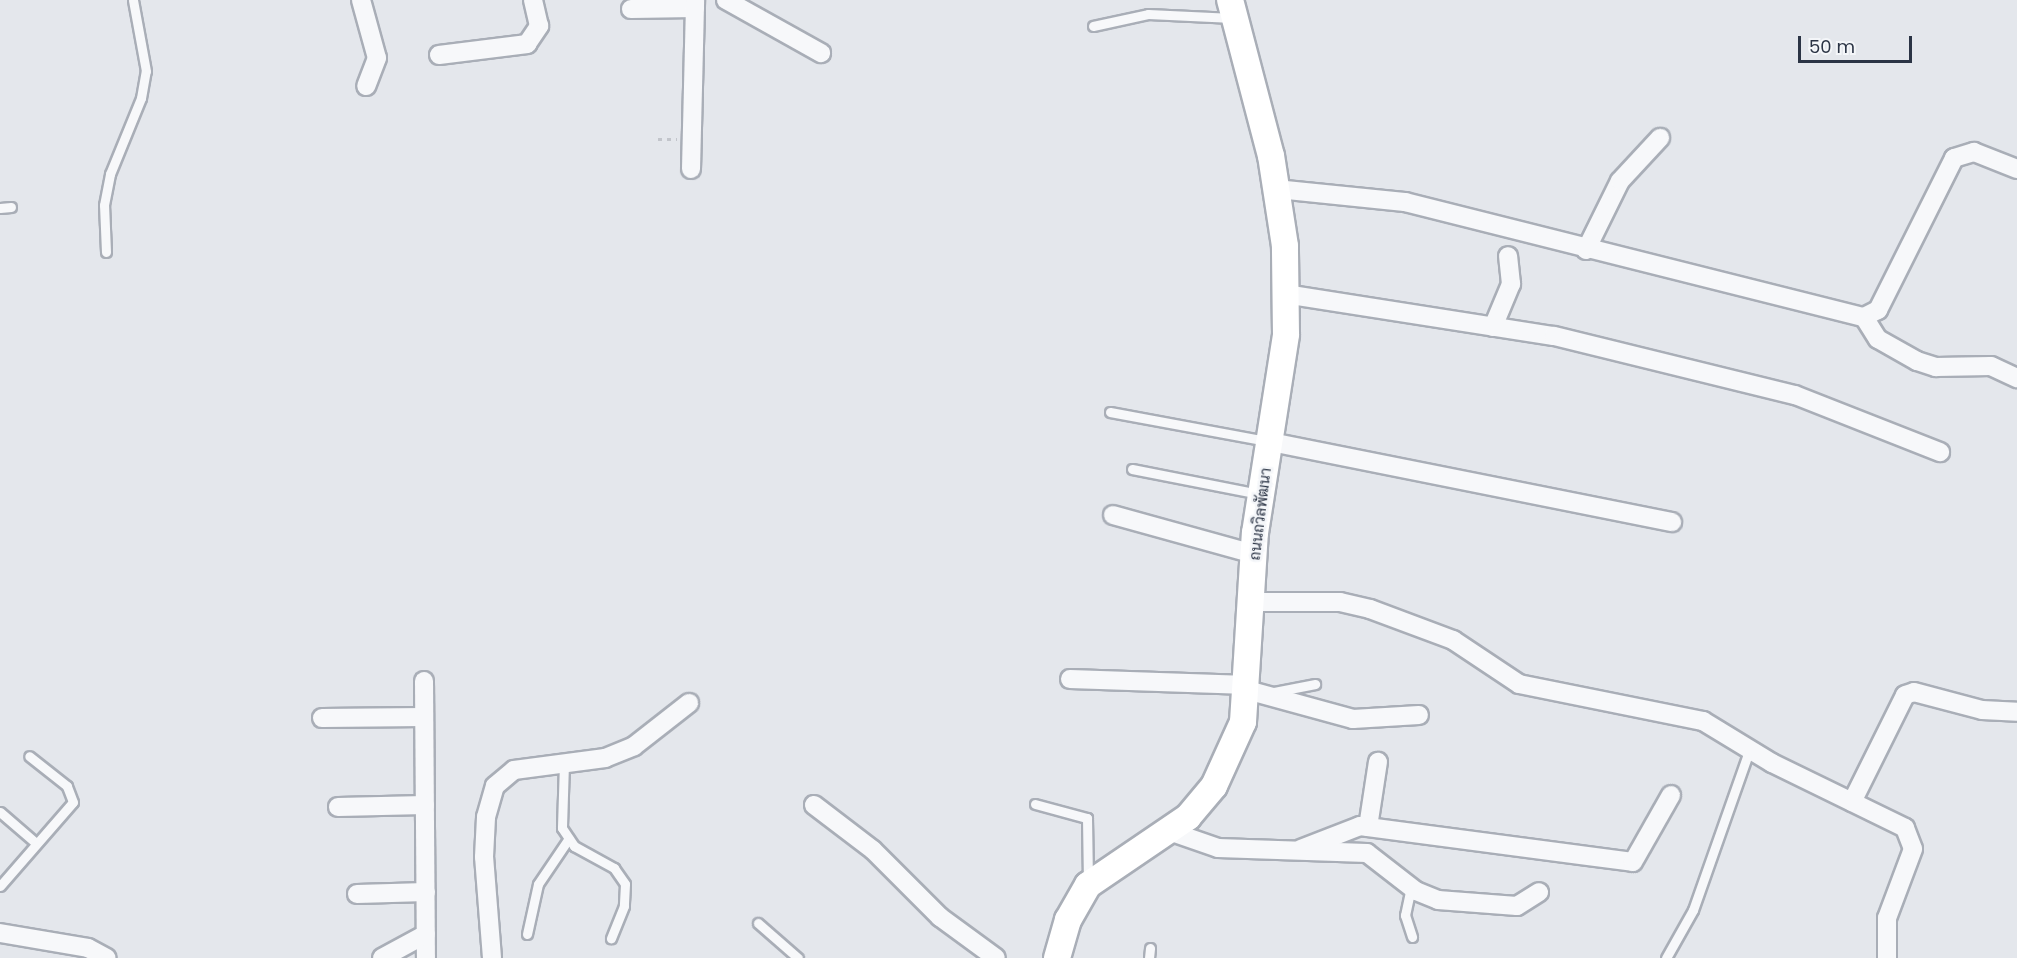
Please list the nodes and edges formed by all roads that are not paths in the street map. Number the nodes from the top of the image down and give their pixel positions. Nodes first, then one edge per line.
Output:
1 (133, 0) edge
2 (361, 0) edge
3 (533, 0) edge
4 (726, 0) edge
5 (695, 4) edge
6 (631, 9) dead end
7 (1232, 9) edge
8 (1093, 26) dead end
9 (821, 53) dead end
10 (440, 55) dead end
11 (366, 86) dead end
12 (1660, 138) dead end
13 (691, 169) dead end
14 (2017, 169) edge
15 (1277, 189) junction
16 (11, 207) dead end
17 (0, 208) edge
18 (1586, 249) junction
19 (106, 252) dead end
20 (1508, 256) dead end
21 (1285, 294) junction
22 (1864, 317) junction
23 (1493, 327) junction
24 (2017, 378) edge
25 (1110, 412) dead end
26 (1271, 442) junction
27 (1940, 452) dead end
28 (1132, 469) dead end
29 (1260, 494) junction
30 (1113, 515) dead end
31 (1672, 522) dead end
32 (1254, 554) junction
33 (1252, 602) junction
34 (1070, 679) dead end
35 (424, 681) dead end
36 (1315, 684) dead end
37 (1254, 690) junction
38 (689, 703) dead end
39 (2017, 712) edge
40 (1419, 715) dead end
41 (424, 717) junction
42 (322, 718) dead end
43 (1750, 748) junction
44 (29, 756) dead end
45 (1378, 762) dead end
46 (564, 763) junction
47 (1671, 795) dead end
48 (1852, 802) junction
49 (1035, 804) dead end
50 (425, 805) junction
51 (814, 806) dead end
52 (338, 807) dead end
53 (0, 812) edge
54 (1368, 827) junction
55 (1169, 831) junction
56 (569, 838) junction
57 (36, 843) junction
58 (1301, 849) junction
59 (1088, 885) junction
60 (0, 886) edge
61 (1411, 887) junction
62 (426, 892) junction
63 (1539, 892) dead end
64 (357, 894) dead end
65 (758, 923) dead end
66 (0, 933) edge
67 (426, 934) junction
68 (527, 934) dead end
69 (1412, 937) dead end
70 (611, 939) dead end
71 (1150, 948) dead end
72 (107, 958) edge
73 (382, 958) edge
74 (426, 958) edge
75 (492, 958) edge
76 (798, 958) edge
77 (996, 958) edge
78 (1057, 958) edge
79 (1149, 958) edge
80 (1666, 958) edge
81 (1887, 958) edge

1 - 19 lane
2 - 11 street
3 - 10 street
4 - 9 street
5 - 6 street
5 - 13 street
7 - 8 lane
7 - 15 street, ถนนถวิลพัฒนา
12 - 18 street
14 - 22 street
15 - 18 street
15 - 21 street, ถนนถวิลพัฒนา
16 - 17 lane
18 - 22 street
20 - 23 street
21 - 23 street
21 - 26 street, ถนนถวิลพัฒนา
22 - 24 street
23 - 27 street
25 - 26 lane
26 - 29 street, ถนนถวิลพัฒนา
26 - 31 street
28 - 29 lane
29 - 32 street, ถนนถวิลพัฒนา
30 - 32 street
32 - 33 street, ถนนถวิลพัฒนา
33 - 37 street, ถนนถวิลพัฒนา
33 - 43 street
34 - 37 street
35 - 41 street
36 - 37 lane
37 - 40 street
37 - 55 street, ถนนถวิลพัฒนา
38 - 46 street
39 - 48 street
41 - 42 street
41 - 50 street
43 - 48 street
43 - 80 lane
44 - 57 lane
45 - 54 street
46 - 56 lane
46 - 75 street
47 - 54 street
48 - 81 street
49 - 59 lane
50 - 52 street
50 - 62 street
51 - 77 street
53 - 57 lane
54 - 58 street
55 - 58 street
55 - 59 street, ถนนถวิลพัฒนา
56 - 68 lane
56 - 70 lane
57 - 60 lane
58 - 61 street
59 - 78 street, ถนนถวิลพัฒนา
61 - 63 street
61 - 69 lane
62 - 64 street
62 - 67 street
65 - 76 lane
66 - 72 street
67 - 73 street
67 - 74 street
71 - 79 lane

